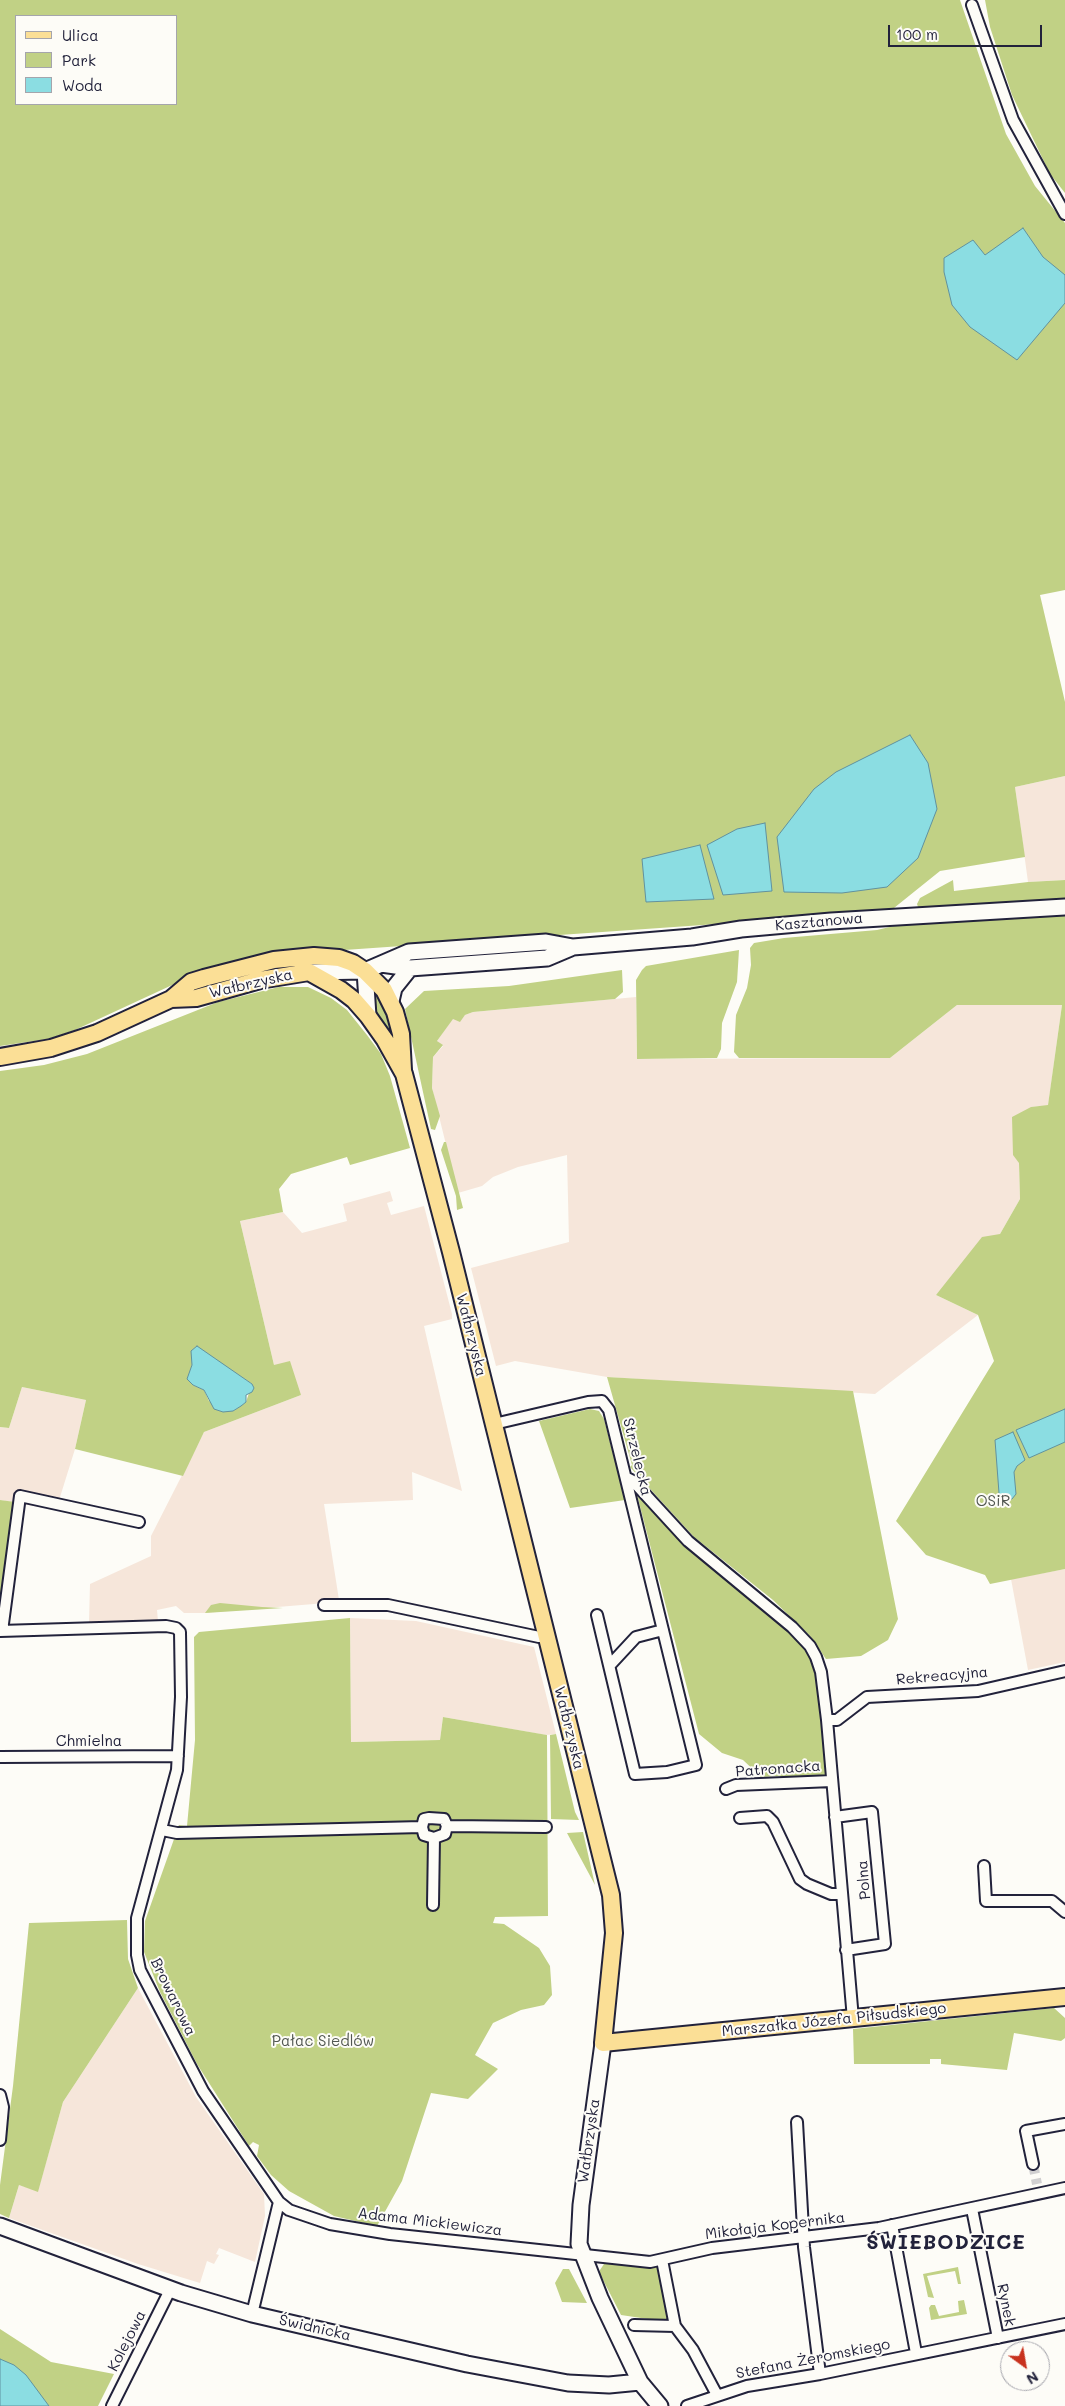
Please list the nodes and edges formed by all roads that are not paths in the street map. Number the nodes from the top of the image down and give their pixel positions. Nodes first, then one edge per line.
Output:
1 (972, 5) dead end
2 (1065, 214) edge
3 (1065, 907) edge
4 (573, 947) junction
5 (372, 967) junction
6 (410, 968) junction
7 (309, 972) junction
8 (171, 999) junction
9 (391, 1001) junction
10 (368, 1016) junction
11 (0, 1057) edge
12 (404, 1074) junction
13 (494, 1424) junction
14 (627, 1478) junction
15 (139, 1522) dead end
16 (324, 1605) dead end
17 (597, 1615) dead end
18 (663, 1630) junction
19 (1, 1631) edge
20 (546, 1636) junction
21 (610, 1665) junction
22 (1065, 1671) edge
23 (827, 1720) junction
24 (178, 1756) junction
25 (0, 1757) edge
26 (832, 1781) junction
27 (726, 1789) dead end
28 (835, 1817) junction
29 (740, 1818) dead end
30 (447, 1826) junction
31 (422, 1827) junction
32 (546, 1827) dead end
33 (162, 1830) junction
34 (434, 1838) junction
35 (984, 1866) dead end
36 (840, 1894) junction
37 (433, 1905) dead end
38 (1065, 1912) edge
39 (846, 1950) junction
40 (1064, 1999) edge
41 (853, 2019) junction
42 (603, 2043) junction
43 (0, 2096) edge
44 (797, 2122) dead end
45 (1065, 2124) edge
46 (0, 2140) edge
47 (1033, 2164) tunnel mouth
48 (1065, 2188) edge
49 (279, 2202) junction
50 (972, 2209) junction
51 (0, 2226) edge
52 (892, 2226) junction
53 (804, 2237) junction
54 (582, 2254) junction
55 (662, 2260) junction
56 (170, 2290) junction
57 (252, 2314) junction
58 (1065, 2324) edge
59 (634, 2325) dead end
60 (675, 2326) junction
61 (998, 2338) junction
62 (916, 2353) junction
63 (820, 2374) junction
64 (642, 2384) junction
65 (717, 2395) junction
66 (112, 2406) edge
67 (651, 2406) edge
68 (660, 2406) edge
69 (687, 2406) edge
70 (705, 2406) edge

1 - 2 street
3 - 4 street, Kasztanowa
4 - 5 street, Kasztanowa
4 - 6 street, Kasztanowa
5 - 6 street, Kasztanowa
5 - 7 street, Kasztanowa
5 - 8 main road, Wałbrzyska
5 - 9 main road, Wałbrzyska
5 - 10 street
6 - 9 street
7 - 8 main road, Wałbrzyska
7 - 10 main road, Wałbrzyska
8 - 11 main road, Wałbrzyska
9 - 12 main road, Wałbrzyska
10 - 12 main road, Wałbrzyska
12 - 13 main road, Wałbrzyska
13 - 14 street, Strzelecka
13 - 20 main road, Wałbrzyska
14 - 18 street, Strzelecka
14 - 23 street, Polna
15 - 19 street
16 - 20 street
17 - 21 street, Strzelecka
18 - 21 street
18 - 21 street, Strzelecka
19 - 24 street, Browarowa
20 - 42 main road, Wałbrzyska
22 - 23 street, Rekreacyjna
23 - 26 street, Polna
24 - 25 street, Chmielna
24 - 33 street, Browarowa
26 - 27 street, Patronacka
26 - 28 street, Polna
28 - 36 street, Polna
28 - 39 street, Polna
29 - 36 street
30 - 31 street
30 - 32 street
30 - 34 street
31 - 33 street
31 - 34 street
33 - 49 street, Browarowa
34 - 37 street
35 - 38 street
36 - 39 street, Polna
39 - 41 street, Polna
40 - 41 main road, Marszałka Józefa Piłsudskiego
41 - 42 main road, Marszałka Józefa Piłsudskiego
42 - 54 street, Wałbrzyska
43 - 46 street
44 - 53 street
45 - 47 street
48 - 50 street
49 - 54 street, Adama Mickiewicza
49 - 57 street
50 - 52 street
50 - 61 street, Rynek
51 - 56 street, Świdnicka
52 - 53 street, Mikołaja Kopernika
52 - 62 street
53 - 55 street, Mikołaja Kopernika
53 - 63 street
54 - 55 street, Adama Mickiewicza
54 - 64 street, Wałbrzyska
55 - 60 street
56 - 57 street, Świdnicka
56 - 66 street, Kolejowa
57 - 64 street, Świdnicka
58 - 61 street
59 - 60 street
60 - 65 street
61 - 62 street, Rynek
62 - 63 street, Stefana Żeromskiego
63 - 65 street, Stefana Żeromskiego
64 - 67 street
64 - 68 street
65 - 69 street, Stefana Żeromskiego
65 - 70 street, Stefana Żeromskiego

